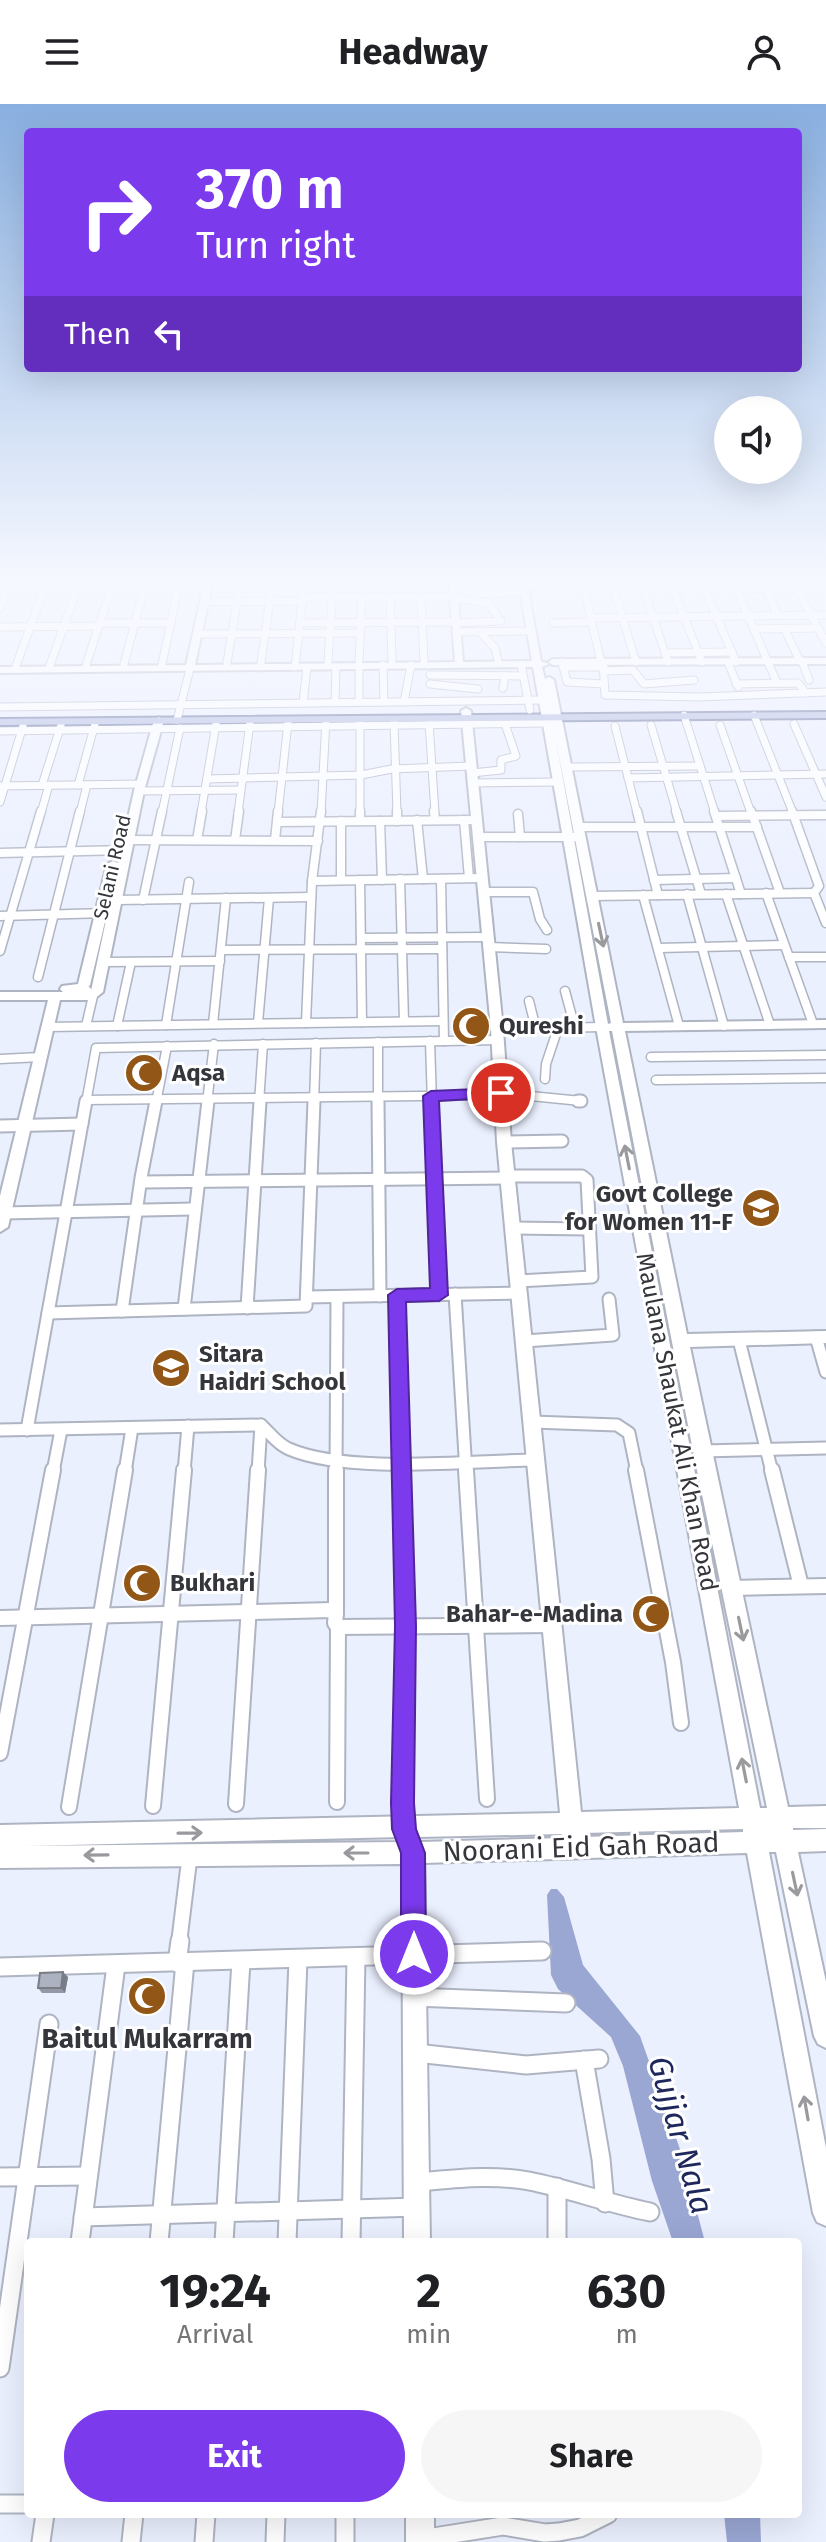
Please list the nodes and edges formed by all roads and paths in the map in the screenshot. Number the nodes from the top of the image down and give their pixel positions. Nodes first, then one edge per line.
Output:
1 (183, 698) edge
2 (304, 698) edge
3 (335, 698) edge
4 (359, 698) edge
5 (384, 698) edge
6 (405, 698) edge
7 (428, 698) edge
8 (536, 698) edge
9 (544, 698) edge
10 (428, 701) junction
11 (335, 702) junction
12 (359, 702) junction
13 (384, 702) junction
14 (404, 702) junction
15 (303, 703) junction
16 (0, 707) edge
17 (544, 711) junction
18 (825, 714) edge
19 (0, 715) edge
20 (684, 715) junction
21 (754, 715) junction
22 (179, 716) junction
23 (467, 718) junction
24 (0, 722) edge
25 (326, 722) junction
26 (360, 722) junction
27 (394, 722) junction
28 (429, 722) junction
29 (288, 723) junction
30 (152, 724) junction
31 (216, 724) junction
32 (250, 724) junction
33 (505, 724) junction
34 (794, 724) dead end
35 (94, 725) junction
36 (651, 725) dead end
37 (720, 725) dead end
38 (23, 726) junction
39 (60, 726) junction
40 (615, 726) dead end
41 (0, 731) edge
42 (625, 766) junction
43 (663, 766) junction
44 (700, 766) junction
45 (431, 767) junction
46 (568, 767) junction
47 (395, 769) junction
48 (472, 774) junction
49 (816, 774) junction
50 (826, 774) edge
51 (361, 775) junction
52 (739, 775) junction
53 (779, 775) junction
54 (322, 776) junction
55 (704, 776) junction
56 (282, 777) junction
57 (666, 777) junction
58 (242, 778) junction
59 (628, 778) junction
60 (207, 779) junction
61 (558, 782) junction
62 (45, 785) junction
63 (83, 785) junction
64 (3, 786) edge
65 (137, 787) junction
66 (166, 790) junction
67 (205, 790) junction
68 (240, 790) junction
69 (826, 797) edge
70 (0, 802) edge
71 (518, 814) dead end
72 (793, 815) junction
73 (826, 815) edge
74 (717, 816) junction
75 (753, 816) junction
76 (417, 820) junction
77 (435, 820) junction
78 (470, 820) junction
79 (341, 821) junction
80 (360, 821) junction
81 (380, 821) junction
82 (397, 821) junction
83 (278, 822) junction
84 (320, 822) junction
85 (641, 827) junction
86 (681, 827) junction
87 (720, 827) junction
88 (757, 827) junction
89 (575, 833) junction
90 (478, 837) junction
91 (520, 837) junction
92 (156, 840) junction
93 (197, 840) junction
94 (235, 840) junction
95 (275, 840) junction
96 (318, 841) junction
97 (123, 847) junction
98 (69, 851) junction
99 (29, 852) junction
100 (0, 853) edge
101 (736, 878) junction
102 (400, 879) junction
103 (423, 879) junction
104 (441, 879) junction
105 (697, 879) junction
106 (341, 880) junction
107 (360, 880) junction
108 (382, 880) junction
109 (654, 880) junction
110 (312, 881) junction
111 (189, 882) dead end
112 (478, 883) junction
113 (766, 893) junction
114 (780, 893) junction
115 (814, 893) junction
116 (687, 894) junction
117 (701, 894) junction
118 (726, 894) junction
119 (741, 894) junction
120 (643, 895) junction
121 (658, 895) junction
122 (592, 896) junction
123 (311, 897) junction
124 (226, 898) junction
125 (269, 898) junction
126 (186, 899) junction
127 (117, 900) junction
128 (143, 900) junction
129 (823, 905) edge
130 (108, 913) junction
131 (11, 915) junction
132 (53, 915) junction
133 (0, 916) edge
134 (826, 923) edge
135 (547, 930) dead end
136 (402, 937) junction
137 (442, 937) junction
138 (361, 938) junction
139 (488, 942) junction
140 (784, 945) junction
141 (701, 946) junction
142 (744, 946) junction
143 (658, 948) junction
144 (402, 949) junction
145 (442, 949) junction
146 (546, 949) dead end
147 (221, 950) junction
148 (264, 950) junction
149 (309, 950) junction
150 (361, 950) junction
151 (0, 951) edge
152 (789, 957) junction
153 (826, 957) edge
154 (176, 961) junction
155 (220, 961) junction
156 (104, 962) junction
157 (131, 962) junction
158 (38, 977) dead end
159 (0, 990) edge
160 (565, 991) dead end
161 (88, 992) junction
162 (56, 993) junction
163 (0, 996) edge
164 (529, 1001) dead end
165 (404, 1021) junction
166 (443, 1021) junction
167 (362, 1022) junction
168 (258, 1023) junction
169 (306, 1023) junction
170 (213, 1024) junction
171 (820, 1024) edge
172 (166, 1025) junction
173 (770, 1025) junction
174 (86, 1026) junction
175 (117, 1026) junction
176 (679, 1026) junction
177 (724, 1026) junction
178 (48, 1027) junction
179 (611, 1027) junction
180 (558, 1028) junction
181 (575, 1028) junction
182 (536, 1029) junction
183 (497, 1035) junction
184 (430, 1041) junction
185 (444, 1041) junction
186 (378, 1042) junction
187 (316, 1043) junction
188 (214, 1044) junction
189 (263, 1044) junction
190 (167, 1046) junction
191 (826, 1055) edge
192 (41, 1057) junction
193 (651, 1057) dead end
194 (0, 1059) edge
195 (826, 1078) edge
196 (545, 1079) dead end
197 (656, 1080) dead end
198 (501, 1094) junction
199 (379, 1096) junction
200 (431, 1096) junction
201 (314, 1097) junction
202 (259, 1098) junction
203 (210, 1099) junction
204 (86, 1100) junction
205 (156, 1100) junction
206 (581, 1101) dead end
207 (82, 1124) junction
208 (24, 1125) junction
209 (0, 1126) edge
210 (562, 1141) dead end
211 (504, 1142) junction
212 (508, 1177) junction
213 (434, 1180) junction
214 (254, 1181) junction
215 (311, 1181) junction
216 (378, 1181) junction
217 (143, 1182) junction
218 (198, 1182) junction
219 (4, 1190) edge
220 (193, 1209) junction
221 (137, 1210) junction
222 (66, 1211) junction
223 (1, 1221) edge
224 (513, 1228) junction
225 (589, 1229) junction
226 (518, 1287) junction
227 (455, 1294) junction
228 (397, 1295) junction
229 (439, 1295) junction
230 (380, 1296) junction
231 (307, 1297) junction
232 (337, 1297) junction
233 (609, 1299) dead end
234 (247, 1308) junction
235 (184, 1309) junction
236 (122, 1311) junction
237 (48, 1313) junction
238 (821, 1337) edge
239 (739, 1340) junction
240 (524, 1341) junction
241 (681, 1341) junction
242 (826, 1372) edge
243 (532, 1422) junction
244 (261, 1425) junction
245 (188, 1426) junction
246 (132, 1428) junction
247 (0, 1430) edge
248 (27, 1430) junction
249 (61, 1430) junction
250 (826, 1448) edge
251 (766, 1449) junction
252 (702, 1451) junction
253 (335, 1458) junction
254 (402, 1460) junction
255 (465, 1460) junction
256 (535, 1460) junction
257 (801, 1586) junction
258 (826, 1586) edge
259 (732, 1588) junction
260 (250, 1612) junction
261 (171, 1614) junction
262 (101, 1616) junction
263 (0, 1618) edge
264 (26, 1618) junction
265 (337, 1620) junction
266 (551, 1625) junction
267 (406, 1626) junction
268 (476, 1626) junction
269 (681, 1723) dead end
270 (0, 1753) edge
271 (487, 1799) dead end
272 (337, 1802) dead end
273 (236, 1804) dead end
274 (153, 1806) dead end
275 (69, 1807) dead end
276 (826, 1817) edge
277 (753, 1818) junction
278 (782, 1818) junction
279 (571, 1824) junction
280 (404, 1829) junction
281 (0, 1836) edge
282 (826, 1840) edge
283 (758, 1841) junction
284 (786, 1841) junction
285 (574, 1848) junction
286 (190, 1853) junction
287 (413, 1853) junction
288 (0, 1857) edge
289 (542, 1951) dead end
290 (414, 1954) junction
291 (356, 1957) junction
292 (298, 1960) junction
293 (241, 1961) junction
294 (181, 1963) junction
295 (116, 1965) junction
296 (0, 1968) edge
297 (414, 1997) junction
298 (566, 2003) dead end
299 (49, 2024) dead end
300 (826, 2036) edge
301 (415, 2053) junction
302 (88, 2176) junction
303 (0, 2177) edge
304 (27, 2177) junction
305 (417, 2182) junction
306 (557, 2187) junction
307 (605, 2203) junction
308 (417, 2207) junction
309 (351, 2209) junction
310 (288, 2211) junction
311 (226, 2212) junction
312 (650, 2212) dead end
313 (826, 2213) edge
314 (161, 2214) junction
315 (83, 2217) junction
316 (80, 2238) edge
317 (159, 2238) edge
318 (224, 2238) edge
319 (287, 2238) edge
320 (351, 2238) edge
321 (417, 2238) edge
322 (557, 2238) edge
323 (0, 2368) edge
324 (0, 2504) edge
325 (24, 2504) edge
326 (44, 2518) edge
327 (134, 2518) edge
328 (206, 2518) edge
329 (276, 2518) edge
330 (345, 2518) edge
331 (600, 2518) edge
332 (420, 2532) edge
333 (41, 2542) edge
334 (131, 2542) edge
335 (204, 2542) edge
336 (275, 2542) edge
337 (345, 2542) edge

1 - 22 street
2 - 15 street
3 - 11 street
4 - 12 street
5 - 13 street
6 - 14 street
7 - 10 street
8 - 17 street
9 - 17 street, Maulana Shaukat Ali Khan Road
10 - 14 street
10 - 17 street
11 - 12 street
11 - 15 street
12 - 13 street
13 - 14 street
15 - 22 street
16 - 22 street
17 - 18 main road
17 - 20 main road
17 - 23 main road
17 - 33 street
17 - 46 street, Maulana Shaukat Ali Khan Road
17 - 61 street, Maulana Shaukat Ali Khan Road
18 - 21 main road
19 - 22 main road
20 - 21 main road
20 - 44 street
21 - 53 street
22 - 23 main road
22 - 30 main road
22 - 31 main road
22 - 66 street
23 - 28 main road
23 - 33 street
23 - 48 street
24 - 38 main road
25 - 26 main road
25 - 29 main road
25 - 54 street
26 - 27 main road
26 - 51 street
27 - 28 main road
27 - 47 street
28 - 45 street
29 - 32 main road
29 - 56 street
30 - 35 main road
30 - 65 street, Selani Road
31 - 32 main road
31 - 60 street
32 - 58 street
33 - 48 street
34 - 49 street
35 - 39 main road
35 - 63 street
36 - 43 street
37 - 52 street
38 - 39 main road
38 - 41 street
38 - 64 street
39 - 62 street
40 - 42 street
42 - 43 street
42 - 46 street
42 - 59 street
43 - 44 street
43 - 57 street
44 - 55 street
45 - 47 street
45 - 48 street
45 - 77 street
46 - 89 street, Maulana Shaukat Ali Khan Road
47 - 51 street
47 - 82 street
48 - 61 street
48 - 78 street
49 - 50 street
49 - 53 street
49 - 69 street
51 - 54 street
51 - 80 street
52 - 53 street
52 - 55 street
52 - 75 street
53 - 72 street
54 - 56 street
54 - 84 street
55 - 57 street
55 - 74 street
56 - 58 street
56 - 83 street
57 - 59 street
57 - 86 street
58 - 60 street
58 - 68 street
59 - 85 street
60 - 67 street
61 - 89 street, Maulana Shaukat Ali Khan Road
62 - 63 street
62 - 64 street
62 - 99 street
63 - 65 street
63 - 98 street
64 - 70 street
65 - 66 street
65 - 97 street, Selani Road
66 - 67 street
66 - 92 street
67 - 68 street
67 - 93 street
68 - 94 street
71 - 91 street
72 - 73 street
72 - 75 street
72 - 115 street
74 - 75 street
74 - 87 street
75 - 88 street
76 - 77 street
76 - 82 street
76 - 103 street
77 - 78 street
78 - 90 street
78 - 112 street
79 - 80 street
79 - 84 street
79 - 106 street
80 - 81 street
81 - 82 street
81 - 108 street
83 - 84 street
83 - 95 street
84 - 96 street
85 - 86 street
85 - 89 street
85 - 109 street
86 - 87 street
86 - 105 street
87 - 88 street
87 - 101 street
88 - 114 street
89 - 91 street
89 - 122 street, Maulana Shaukat Ali Khan Road
89 - 179 street, Maulana Shaukat Ali Khan Road
90 - 91 street
90 - 112 street
92 - 93 street
92 - 97 street
92 - 128 street
93 - 94 street
94 - 95 street
95 - 96 street
96 - 110 street
97 - 98 street
97 - 127 street, Selani Road
97 - 130 street, Selani Road
98 - 99 street
98 - 132 street
99 - 100 street
99 - 131 street
101 - 105 street
101 - 119 street
102 - 103 street
102 - 108 street
102 - 136 street
103 - 104 street
104 - 112 street
104 - 137 street
105 - 109 street
105 - 117 street
106 - 107 street
106 - 110 street
107 - 108 street
107 - 138 street
109 - 121 street
110 - 123 street
111 - 126 street
112 - 135 street
112 - 139 street
113 - 114 street
113 - 119 street
113 - 140 street
114 - 115 street
115 - 129 street
116 - 117 street
116 - 121 street
116 - 141 street
117 - 118 street
118 - 119 street
118 - 142 street
120 - 121 street
120 - 122 street
120 - 143 street
122 -> 179 street, Maulana Shaukat Ali Khan Road
123 - 125 street
123 - 149 street
124 - 125 street
124 - 126 street
124 - 147 street
125 - 148 street
126 - 128 street
126 - 154 street
127 - 128 street
127 - 130 street, Selani Road
129 - 134 street
130 - 132 street
130 - 156 street, Selani Road
130 - 161 street, Selani Road
131 - 132 street
131 - 133 street
131 - 151 street
132 - 158 street
136 - 137 street
136 - 138 street
136 - 144 street
137 - 139 street
137 - 145 street
138 - 150 street
139 - 146 street
139 - 183 street
140 - 142 street
140 - 152 street
141 - 142 street
141 - 143 street
141 - 177 street
142 - 173 street
143 - 176 street
144 - 145 street
144 - 150 street
144 - 165 street
145 - 166 street
147 - 148 street
147 - 155 street
148 - 149 street
148 - 168 street
149 - 150 street
149 - 169 street
150 - 167 street
152 - 153 street
152 - 171 street
154 - 155 street
154 - 157 street
154 - 172 street
155 - 170 street
156 - 157 street
156 - 161 street, Selani Road
157 - 175 street
159 - 162 street
160 - 181 street
161 - 162 street
161 - 174 street
162 - 163 street
162 - 178 street
164 - 182 street
165 - 166 street
165 - 167 street
166 - 185 street
167 - 169 street
168 - 169 street
168 - 170 street
170 - 172 street
171 - 173 street
172 - 175 street
173 - 177 street
174 - 175 street
174 - 178 street
176 - 177 street
176 - 179 street
178 - 192 street
179 - 181 street
179 - 241 street, Maulana Shaukat Ali Khan Road
277 -> 179 street, Maulana Shaukat Ali Khan Road
180 - 181 street
180 - 182 street
180 - 196 street
182 - 183 street
183 - 185 street
183 - 198 street
184 - 185 street
184 - 186 street
184 - 200 street
186 - 187 street
186 - 199 street
187 - 189 street
187 - 201 street
188 - 189 street
188 - 190 street
188 - 203 street
189 - 202 street
190 - 204 street
190 - 205 street
191 - 193 street
192 - 194 street
192 - 208 street
195 - 197 street
198 - 200 street
198 - 206 street
198 - 211 street
199 - 200 street
199 - 201 street
199 - 216 street
200 - 213 street
201 - 202 street
201 - 215 street
202 - 203 street
202 - 214 street
203 - 205 street
203 - 218 street
204 - 205 street
204 - 207 street
205 - 217 street
207 - 208 street
207 - 222 street
208 - 209 street
208 - 219 street
210 - 211 street
211 - 212 street
212 - 213 street
212 - 224 street
212 - 225 street
213 - 216 street
213 - 229 street
214 - 215 street
214 - 218 street
214 - 234 street
215 - 216 street
215 - 231 street
216 - 230 street
217 - 218 street
217 - 221 street
218 - 220 street
219 - 223 street
220 - 221 street
220 - 235 street
221 - 222 street
221 - 236 street
222 - 223 street
222 - 237 street
224 - 225 street
224 - 226 street
225 - 226 street
226 - 227 street
226 - 240 street
227 - 229 street
227 - 255 street
228 - 229 street
228 - 230 street
228 - 254 street
230 - 232 street
231 - 232 street
231 - 234 street
232 - 253 street
233 - 240 street
234 - 235 street
235 - 236 street
236 - 237 street
237 - 248 street
238 - 239 street
238 - 242 street
239 - 241 street
239 - 251 street
240 - 243 street
241 - 252 street, Maulana Shaukat Ali Khan Road
243 - 256 street
243 - 269 street
244 - 245 street
244 - 253 street
244 - 260 street
245 - 246 street
245 - 261 street
246 - 249 street
246 - 262 street
247 - 248 street
248 - 249 street
249 - 264 street
250 - 251 street
251 - 252 street
251 - 257 street
252 - 259 street, Maulana Shaukat Ali Khan Road
253 - 254 street
253 - 265 street
254 - 255 street
254 - 267 street
255 - 256 street
255 - 268 street
256 - 266 street
257 - 258 street
257 - 259 street
259 -> 278 street, Maulana Shaukat Ali Khan Road
260 - 261 street
260 - 265 street
260 - 273 street
261 - 262 street
261 - 274 street
262 - 264 street
262 - 275 street
263 - 264 street
264 - 270 street
265 - 267 street
265 - 272 street
266 - 268 street
266 - 279 street
267 - 268 street
267 - 280 street
268 - 271 street
276 - 278 street, Noorani Eid Gah Road
277 - 278 street, Noorani Eid Gah Road
277 - 279 street, Noorani Eid Gah Road
277 - 283 street, Maulana Shaukat Ali Khan Road
278 - 284 street, Maulana Shaukat Ali Khan Road
279 - 280 street, Noorani Eid Gah Road
279 - 285 street
281 -> 280 street, Noorani Eid Gah Road
280 - 287 street
282 - 284 street, Noorani Eid Gah Road
283 - 284 street, Noorani Eid Gah Road
283 - 285 street, Noorani Eid Gah Road
313 -> 283 street, Maulana Shaukat Ali Khan Road
284 -> 300 street, Maulana Shaukat Ali Khan Road
285 - 287 street, Noorani Eid Gah Road
287 -> 286 street, Noorani Eid Gah Road
286 -> 288 street, Noorani Eid Gah Road
286 - 294 street
287 - 290 street
289 - 290 street
290 - 291 street
290 - 297 street
291 - 292 street
291 - 309 street
292 - 293 street
292 - 310 street
293 - 294 street
293 - 311 street
294 - 295 street
294 - 314 street
295 - 296 street
295 - 302 street
297 - 298 street
297 - 301 street
299 - 304 street
301 - 305 street
301 - 307 street
302 - 304 street
302 - 315 street
303 - 304 street
304 - 323 street
305 - 306 street
305 - 308 street
306 - 307 street
306 - 322 street
307 - 312 street
308 - 309 street
308 - 321 street
309 - 310 street
309 - 320 street
310 - 311 street
310 - 319 street
311 - 314 street
311 - 318 street
314 - 315 street
314 - 317 street
315 - 316 street
324 - 325 street
326 - 333 street
327 - 334 street
328 - 335 street
329 - 336 street
330 - 337 street
331 - 332 street

